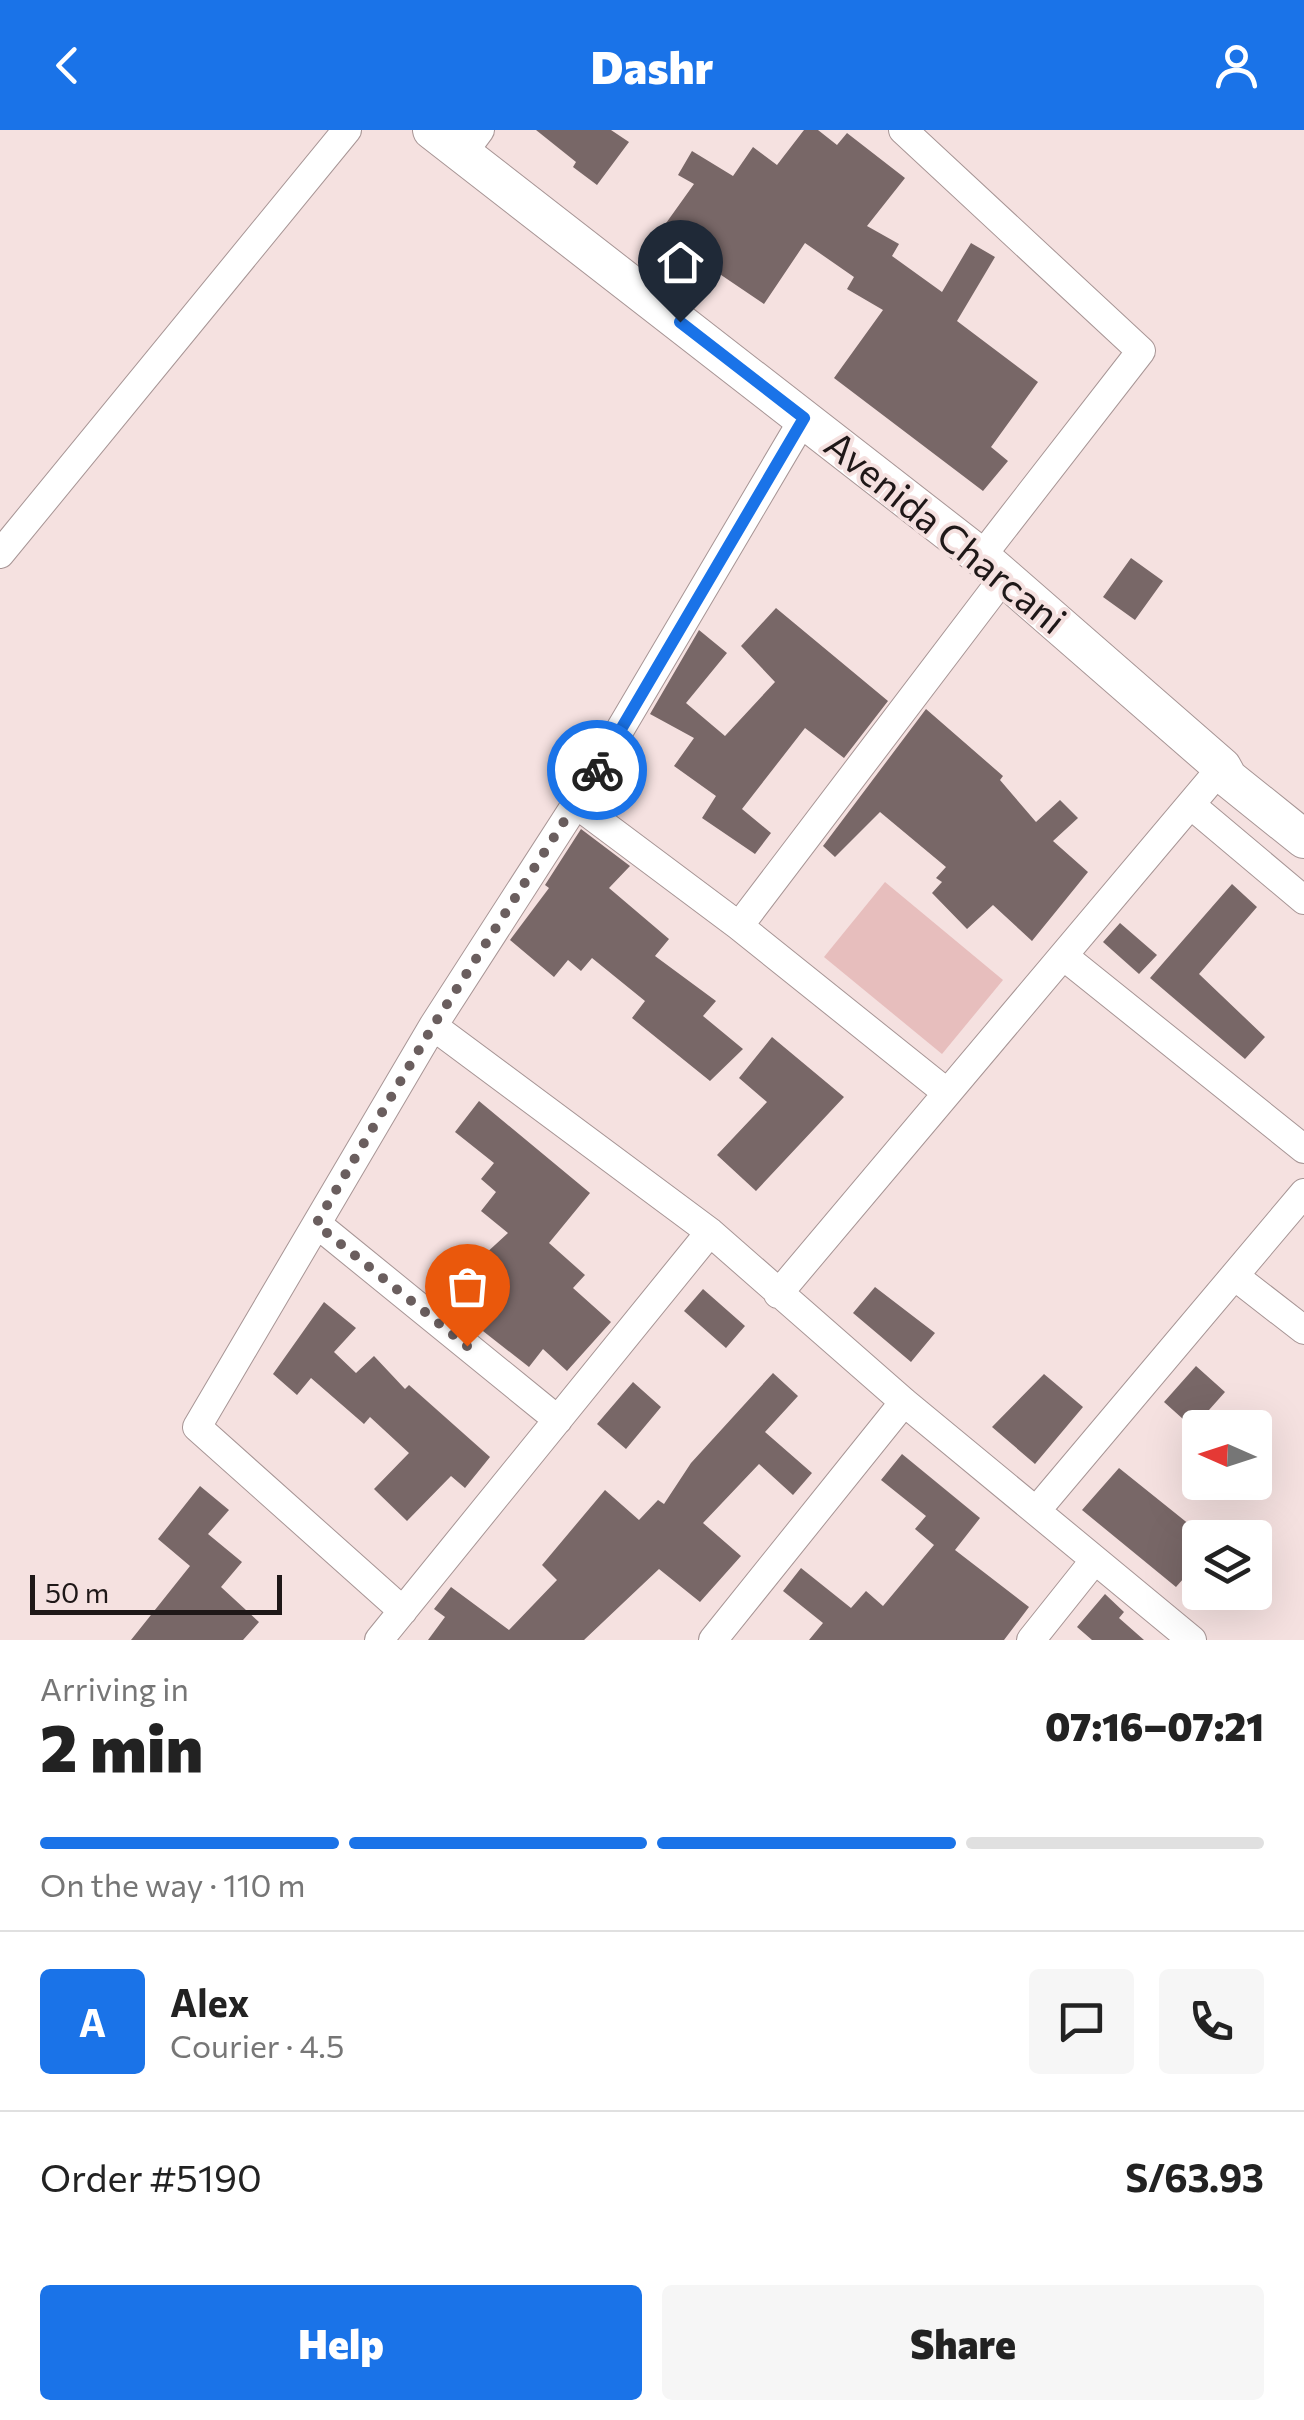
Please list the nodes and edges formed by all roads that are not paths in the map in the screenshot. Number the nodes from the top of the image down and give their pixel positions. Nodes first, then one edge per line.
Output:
1 (347, 130) edge
2 (432, 130) edge
3 (903, 130) edge
4 (472, 142) edge
5 (804, 418) junction
6 (0, 554) edge
7 (993, 567) junction
8 (1222, 767) junction
9 (576, 804) junction
10 (1192, 804) junction
11 (1304, 839) edge
12 (1304, 900) edge
13 (739, 926) junction
14 (1066, 958) junction
15 (433, 1026) junction
16 (946, 1092) junction
17 (1304, 1149) edge
18 (1304, 1193) edge
19 (316, 1224) junction
20 (710, 1232) junction
21 (1237, 1278) junction
22 (778, 1294) junction
23 (1304, 1330) edge
24 (904, 1402) junction
25 (558, 1420) junction
26 (1036, 1511) junction
27 (1094, 1561) junction
28 (403, 1611) junction
29 (378, 1640) edge
30 (713, 1640) edge
31 (1032, 1640) edge
32 (1192, 1640) edge

1 - 6 street
2 - 4 main road, Avenida Charcani
3 - 7 street
4 - 5 main road, Avenida Charcani
5 - 7 main road, Avenida Charcani
5 - 9 street
7 - 8 main road, Avenida Charcani
7 - 13 street
8 - 10 street
8 - 11 main road, Avenida Charcani
9 - 13 street
9 - 15 street
10 - 12 street
10 - 14 street
13 - 16 street
14 - 16 street
14 - 17 street
15 - 19 street
15 - 20 street
16 - 22 street
18 - 21 street
19 - 25 street
19 - 28 street
20 - 22 street
20 - 25 street
21 - 23 street
21 - 26 street
22 - 24 street
24 - 26 street
24 - 30 street
25 - 28 street
26 - 27 street
27 - 31 street
27 - 32 street
28 - 29 street

